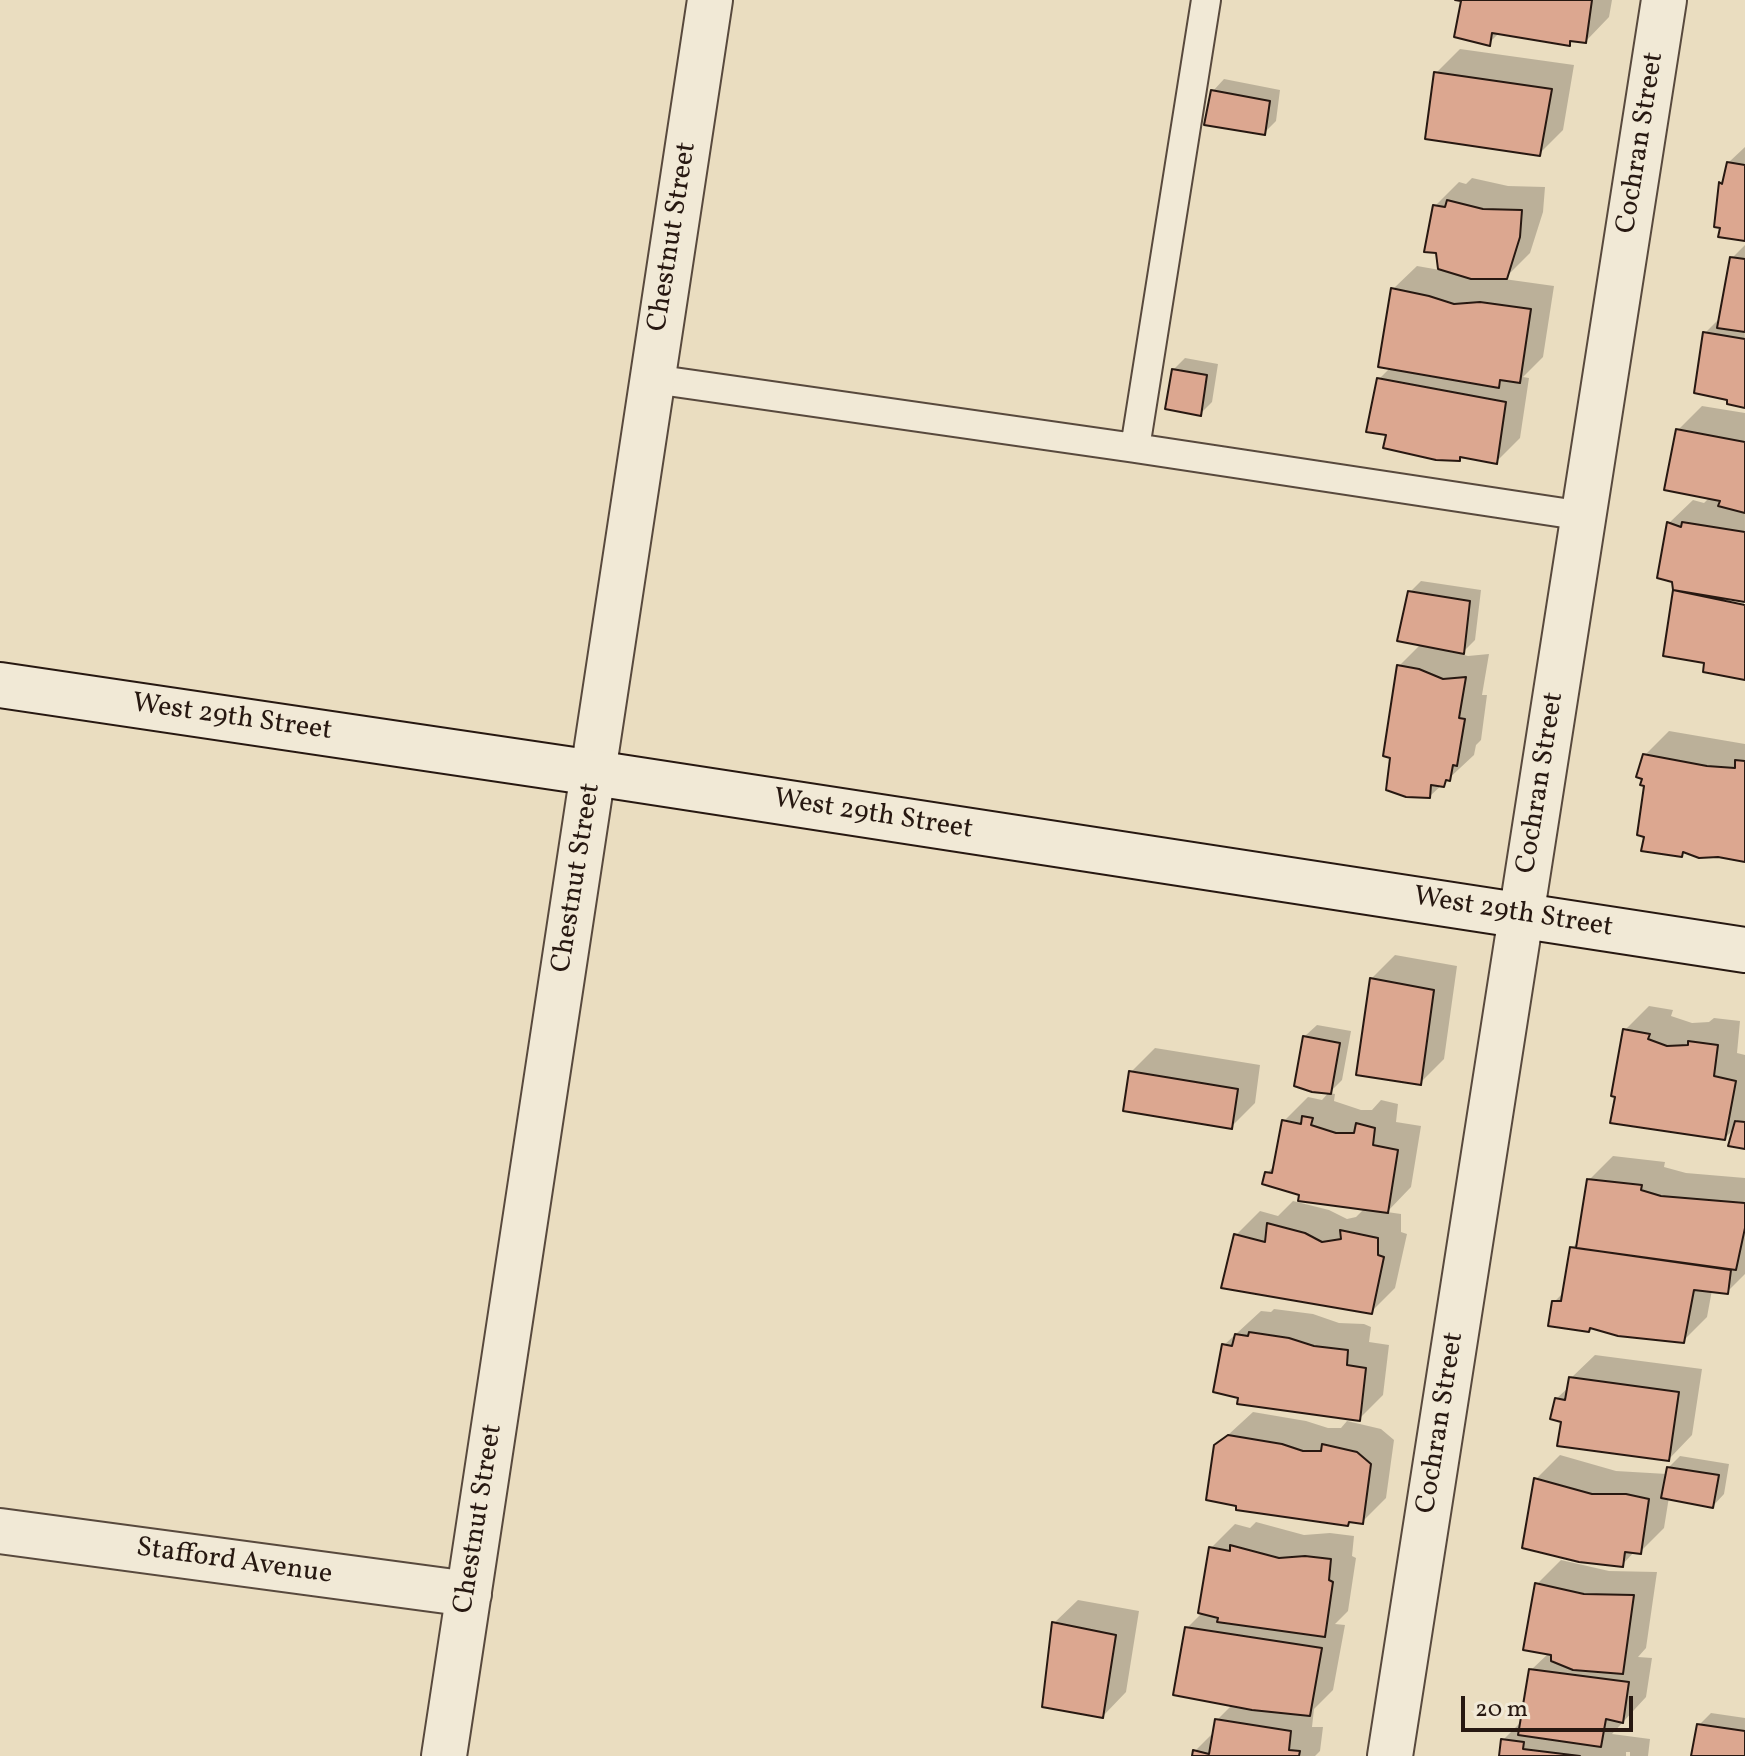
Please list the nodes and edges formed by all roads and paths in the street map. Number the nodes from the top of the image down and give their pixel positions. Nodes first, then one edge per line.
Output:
1 (710, 0) edge
2 (1206, 0) edge
3 (1664, 0) edge
4 (653, 379) junction
5 (1135, 448) junction
6 (1584, 516) junction
7 (0, 685) edge
8 (594, 773) junction
9 (1521, 915) junction
10 (1745, 950) edge
11 (0, 1531) edge
12 (469, 1594) junction
13 (444, 1756) edge
14 (1390, 1756) edge

1 - 4 street, Chestnut Street
2 - 5 lane
3 - 6 street, Cochran Street
4 - 5 lane
4 - 8 street, Chestnut Street
5 - 6 lane
6 - 9 street, Cochran Street
7 - 8 street, West 29th Street
8 - 9 street, West 29th Street
8 - 12 street, Chestnut Street
9 - 10 street, West 29th Street
9 - 14 street, Cochran Street
11 - 12 street, Stafford Avenue
12 - 13 street, Chestnut Street

